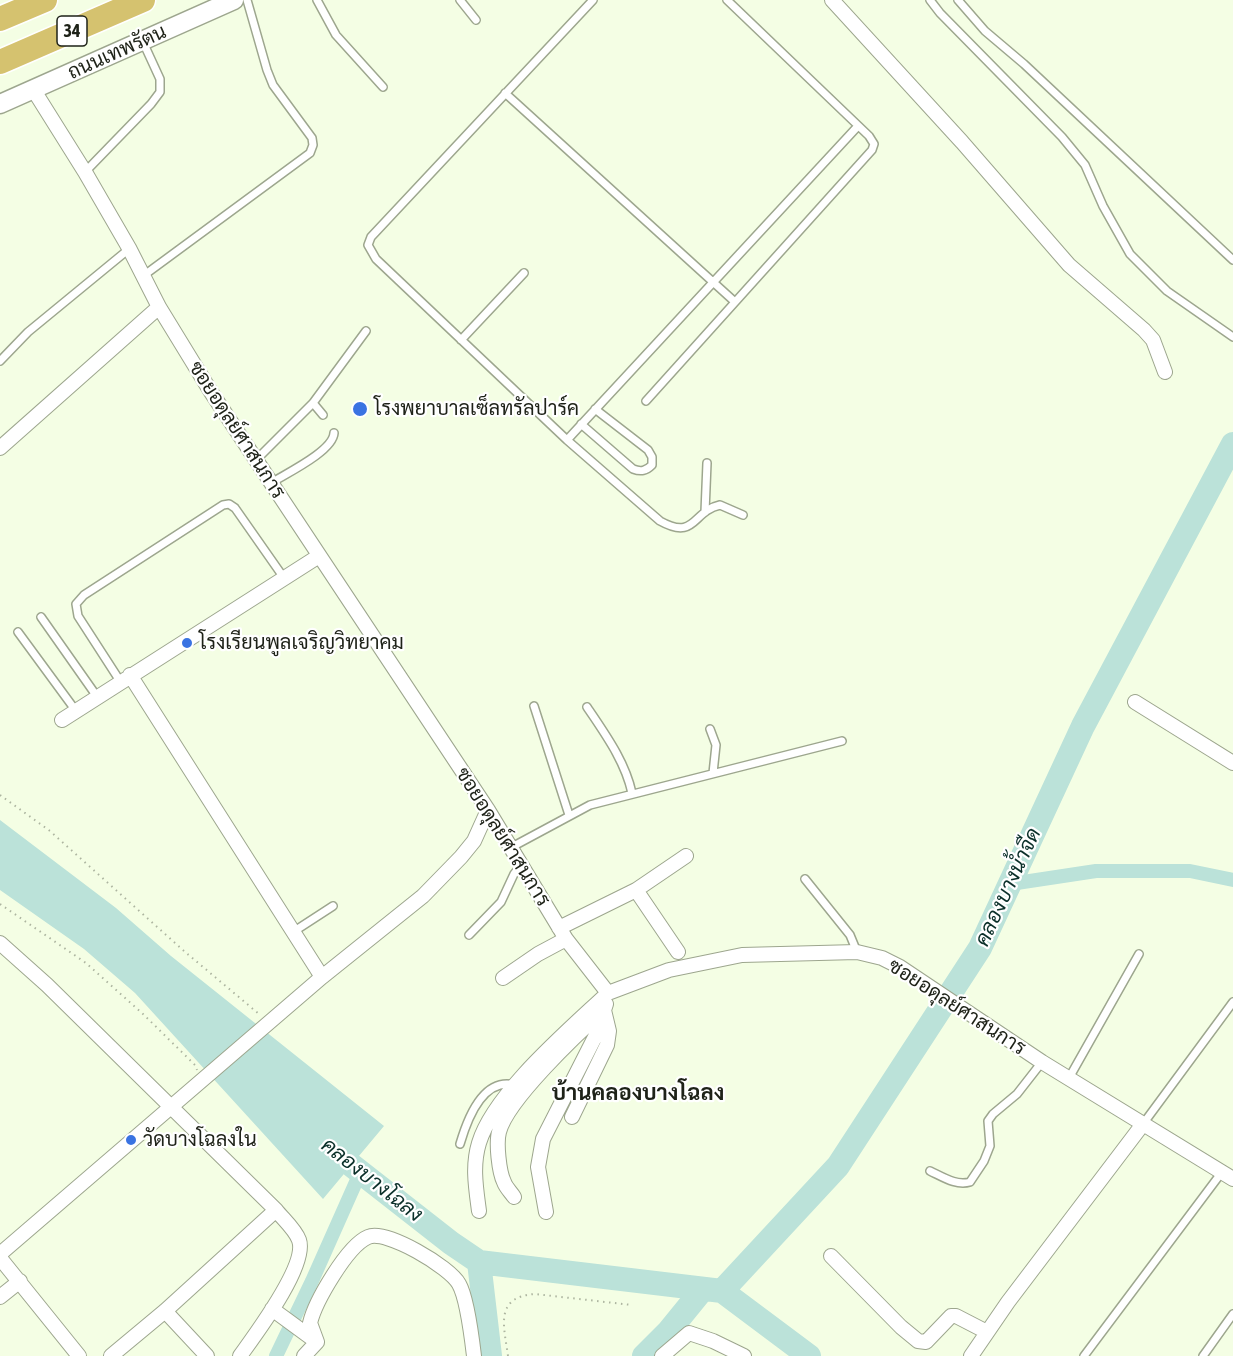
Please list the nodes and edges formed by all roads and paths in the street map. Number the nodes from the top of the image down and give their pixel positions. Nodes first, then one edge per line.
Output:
1 (28, 0) edge
2 (45, 0) edge
3 (108, 0) edge
4 (144, 0) edge
5 (234, 0) edge
6 (247, 0) edge
7 (317, 0) edge
8 (460, 0) edge
9 (592, 0) edge
10 (727, 0) edge
11 (832, 0) edge
12 (930, 0) edge
13 (958, 0) edge
14 (0, 12) edge
15 (0, 19) edge
16 (476, 20) dead end
17 (143, 42) junction
18 (0, 47) edge
19 (0, 62) edge
20 (383, 87) dead end
21 (33, 89) junction
22 (505, 93) junction
23 (0, 104) edge
24 (858, 126) junction
25 (85, 172) junction
26 (129, 248) junction
27 (1233, 260) edge
28 (524, 273) dead end
29 (143, 276) junction
30 (713, 282) junction
31 (735, 302) junction
32 (159, 307) junction
33 (366, 331) dead end
34 (1233, 337) edge
35 (461, 340) junction
36 (0, 361) edge
37 (1165, 372) dead end
38 (646, 401) dead end
39 (313, 403) junction
40 (596, 409) junction
41 (322, 415) dead end
42 (581, 424) junction
43 (334, 433) dead end
44 (567, 440) junction
45 (0, 448) edge
46 (256, 460) junction
47 (707, 463) dead end
48 (271, 483) junction
49 (705, 512) junction
50 (743, 515) dead end
51 (319, 556) junction
52 (284, 578) junction
53 (41, 617) dead end
54 (18, 632) dead end
55 (125, 678) junction
56 (98, 698) junction
57 (1136, 702) dead end
58 (534, 706) dead end
59 (587, 706) dead end
60 (76, 711) junction
61 (62, 720) dead end
62 (710, 729) dead end
63 (842, 741) dead end
64 (1233, 763) edge
65 (713, 773) junction
66 (632, 793) junction
67 (0, 795) edge
68 (488, 810) junction
69 (569, 815) junction
70 (510, 848) junction
71 (686, 856) dead end
72 (521, 865) junction
73 (805, 879) dead end
74 (636, 890) junction
75 (0, 904) edge
76 (333, 906) dead end
77 (293, 932) junction
78 (563, 934) junction
79 (469, 935) dead end
80 (0, 943) edge
81 (678, 952) dead end
82 (857, 952) junction
83 (1139, 954) dead end
84 (322, 977) junction
85 (503, 978) dead end
86 (608, 993) junction
87 (1233, 1002) edge
88 (604, 1010) junction
89 (272, 1019) junction
90 (593, 1021) junction
91 (1042, 1062) junction
92 (1069, 1078) junction
93 (201, 1082) junction
94 (515, 1085) junction
95 (171, 1107) junction
96 (572, 1117) dead end
97 (1143, 1124) junction
98 (460, 1144) dead end
99 (930, 1171) dead end
100 (1228, 1176) edge
101 (514, 1197) dead end
102 (276, 1210) junction
103 (479, 1212) dead end
104 (546, 1212) dead end
105 (0, 1256) edge
106 (831, 1256) dead end
107 (20, 1281) junction
108 (0, 1297) edge
109 (632, 1305) dead end
110 (272, 1309) junction
111 (165, 1311) junction
112 (1233, 1314) edge
113 (987, 1332) junction
114 (315, 1341) junction
115 (79, 1356) edge
116 (111, 1356) edge
117 (207, 1356) edge
118 (240, 1356) edge
119 (304, 1356) edge
120 (474, 1356) edge
121 (508, 1356) edge
122 (662, 1356) edge
123 (744, 1356) edge
124 (971, 1356) edge
125 (1084, 1356) edge
126 (1203, 1356) edge

1 - 14 highway
2 - 15 highway
3 - 18 highway
4 - 19 highway, ถนนเทพรัตน / 34
5 - 17 main road, ถนนเทพรัตน / 34
6 - 29 lane
7 - 20 lane
8 - 16 lane
9 - 22 lane
10 - 24 lane
11 - 37 street
12 - 34 lane
13 - 27 lane
17 - 21 main road, ถนนเทพรัตน / 34
17 - 25 lane
21 - 23 main road, ถนนเทพรัตน / 34
21 - 25 street, ซอยอดุลย์ศาสนการ
22 - 30 lane
22 - 35 lane
24 - 30 lane
24 - 31 lane
25 - 26 street, ซอยอดุลย์ศาสนการ
26 - 29 street, ซอยอดุลย์ศาสนการ
26 - 36 lane
28 - 35 lane
29 - 32 street, ซอยอดุลย์ศาสนการ
30 - 31 lane
30 - 40 lane
31 - 38 lane
32 - 45 street
32 - 46 street, ซอยอดุลย์ศาสนการ
33 - 39 lane
35 - 44 lane
39 - 41 lane
39 - 46 lane
40 - 42 lane
40 - 42 lane
42 - 44 lane
43 - 48 lane
44 - 49 lane
46 - 48 street, ซอยอดุลย์ศาสนการ
47 - 49 lane
48 - 51 street, ซอยอดุลย์ศาสนการ
49 - 50 lane
51 - 52 street
51 - 68 street, ซอยอดุลย์ศาสนการ
52 - 55 street
52 - 55 lane
53 - 56 lane
54 - 60 lane
55 - 56 street
55 - 77 street
56 - 60 street
57 - 64 street
58 - 69 lane
59 - 66 lane
60 - 61 street
62 - 65 lane
63 - 65 lane
65 - 66 lane
66 - 69 lane
67 - 89 path
68 - 70 street, ซอยอดุลย์ศาสนการ
68 - 84 street
69 - 70 lane
70 - 72 street, ซอยอดุลย์ศาสนการ
71 - 74 street
72 - 78 street, ซอยอดุลย์ศาสนการ
72 - 79 lane
73 - 82 lane
74 - 78 street
74 - 81 street
75 - 93 path
76 - 77 lane
77 - 84 street
78 - 85 street
78 - 86 street, ซอยอดุลย์ศาสนการ
80 - 95 street
82 - 86 street, ซอยอดุลย์ศาสนการ
82 - 91 street, ซอยอดุลย์ศาสนการ
83 - 92 lane
84 - 89 street
86 - 88 street
86 - 94 street
87 - 97 lane
88 - 90 street
88 - 96 street
89 - 93 street
90 - 101 street
90 - 104 street
91 - 92 street, ซอยอดุลย์ศาสนการ
91 - 99 lane
92 - 97 street, ซอยอดุลย์ศาสนการ
93 - 95 street
94 - 98 lane
94 - 103 street
95 - 102 street
95 - 105 street
97 - 100 street, ซอยอดุลย์ศาสนการ
97 - 113 street
100 - 125 lane
102 - 110 street
102 - 111 street
105 - 107 street
106 - 113 street
107 - 108 street
107 - 115 street
109 - 121 path
110 - 114 street
110 - 118 street
111 - 116 street
111 - 117 street
112 - 126 lane
113 - 124 street
114 - 119 street
114 - 120 street
122 - 123 street

